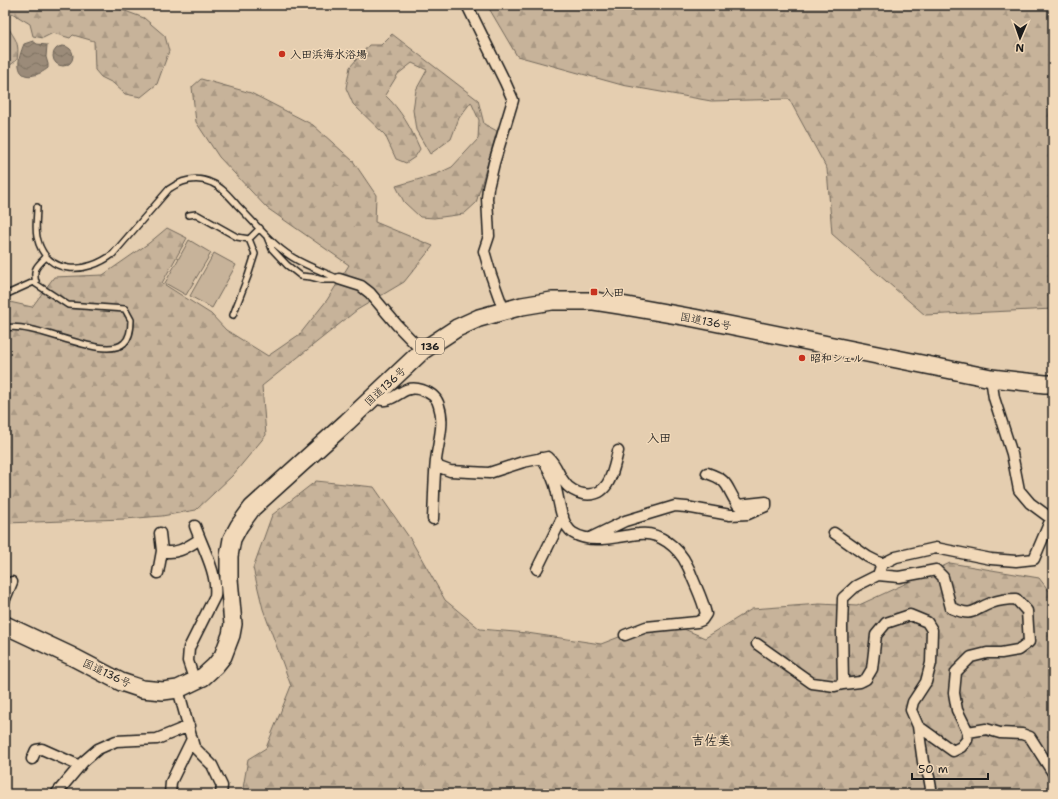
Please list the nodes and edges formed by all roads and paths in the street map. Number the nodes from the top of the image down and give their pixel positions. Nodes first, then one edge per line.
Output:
1 (467, 5) edge
2 (37, 206) dead end
3 (189, 215) dead end
4 (260, 228) junction
5 (265, 234) junction
6 (249, 239) junction
7 (46, 257) junction
8 (339, 280) junction
9 (36, 281) junction
10 (5, 295) edge
11 (504, 311) junction
12 (233, 315) dead end
13 (5, 328) edge
14 (422, 351) junction
15 (991, 378) junction
16 (1053, 384) edge
17 (374, 397) junction
18 (618, 451) dead end
19 (541, 458) junction
20 (436, 462) junction
21 (707, 473) dead end
22 (562, 516) junction
23 (433, 519) dead end
24 (1052, 519) edge
25 (195, 526) dead end
26 (160, 533) dead end
27 (834, 533) dead end
28 (590, 538) junction
29 (200, 539) junction
30 (162, 551) junction
31 (882, 564) junction
32 (537, 569) dead end
33 (158, 573) dead end
34 (878, 575) junction
35 (12, 582) dead end
36 (5, 598) edge
37 (5, 625) edge
38 (625, 635) dead end
39 (757, 644) dead end
40 (195, 682) junction
41 (843, 684) junction
42 (178, 689) junction
43 (189, 726) junction
44 (918, 726) junction
45 (968, 732) junction
46 (192, 739) junction
47 (32, 759) dead end
48 (80, 766) junction
49 (1053, 773) edge
50 (56, 794) edge
51 (170, 794) edge
52 (221, 794) edge
53 (932, 794) edge

1 - 11 street
2 - 7 lane
3 - 6 lane
4 - 5 lane
4 - 6 lane
4 - 7 lane
5 - 8 lane
5 - 8 lane
6 - 12 lane
7 - 9 lane
8 - 14 street
9 - 10 lane
9 - 13 lane
11 - 14 highway, 国道136号 / 136
11 - 15 highway, 国道136号 / 136
14 - 17 highway, 国道136号 / 136
15 - 16 highway, 国道136号 / 136
15 - 24 street
17 - 20 street
17 - 40 highway, 国道136号 / 136
18 - 19 street
19 - 20 street
19 - 22 street
20 - 23 street
21 - 28 street
22 - 28 street
22 - 32 street
24 - 31 street
25 - 29 street
26 - 30 street
27 - 31 street
28 - 38 street
29 - 30 street
29 - 40 street
30 - 33 street
31 - 34 street
34 - 41 street
34 - 45 street
35 - 36 street
37 - 42 highway, 国道136号 / 136
39 - 41 street
40 - 42 highway, 国道136号 / 136
41 - 44 street
42 - 43 street
43 - 46 street
43 - 48 street
44 - 45 street
44 - 53 street
45 - 49 street
46 - 51 street
46 - 52 street
47 - 48 street
48 - 50 street

